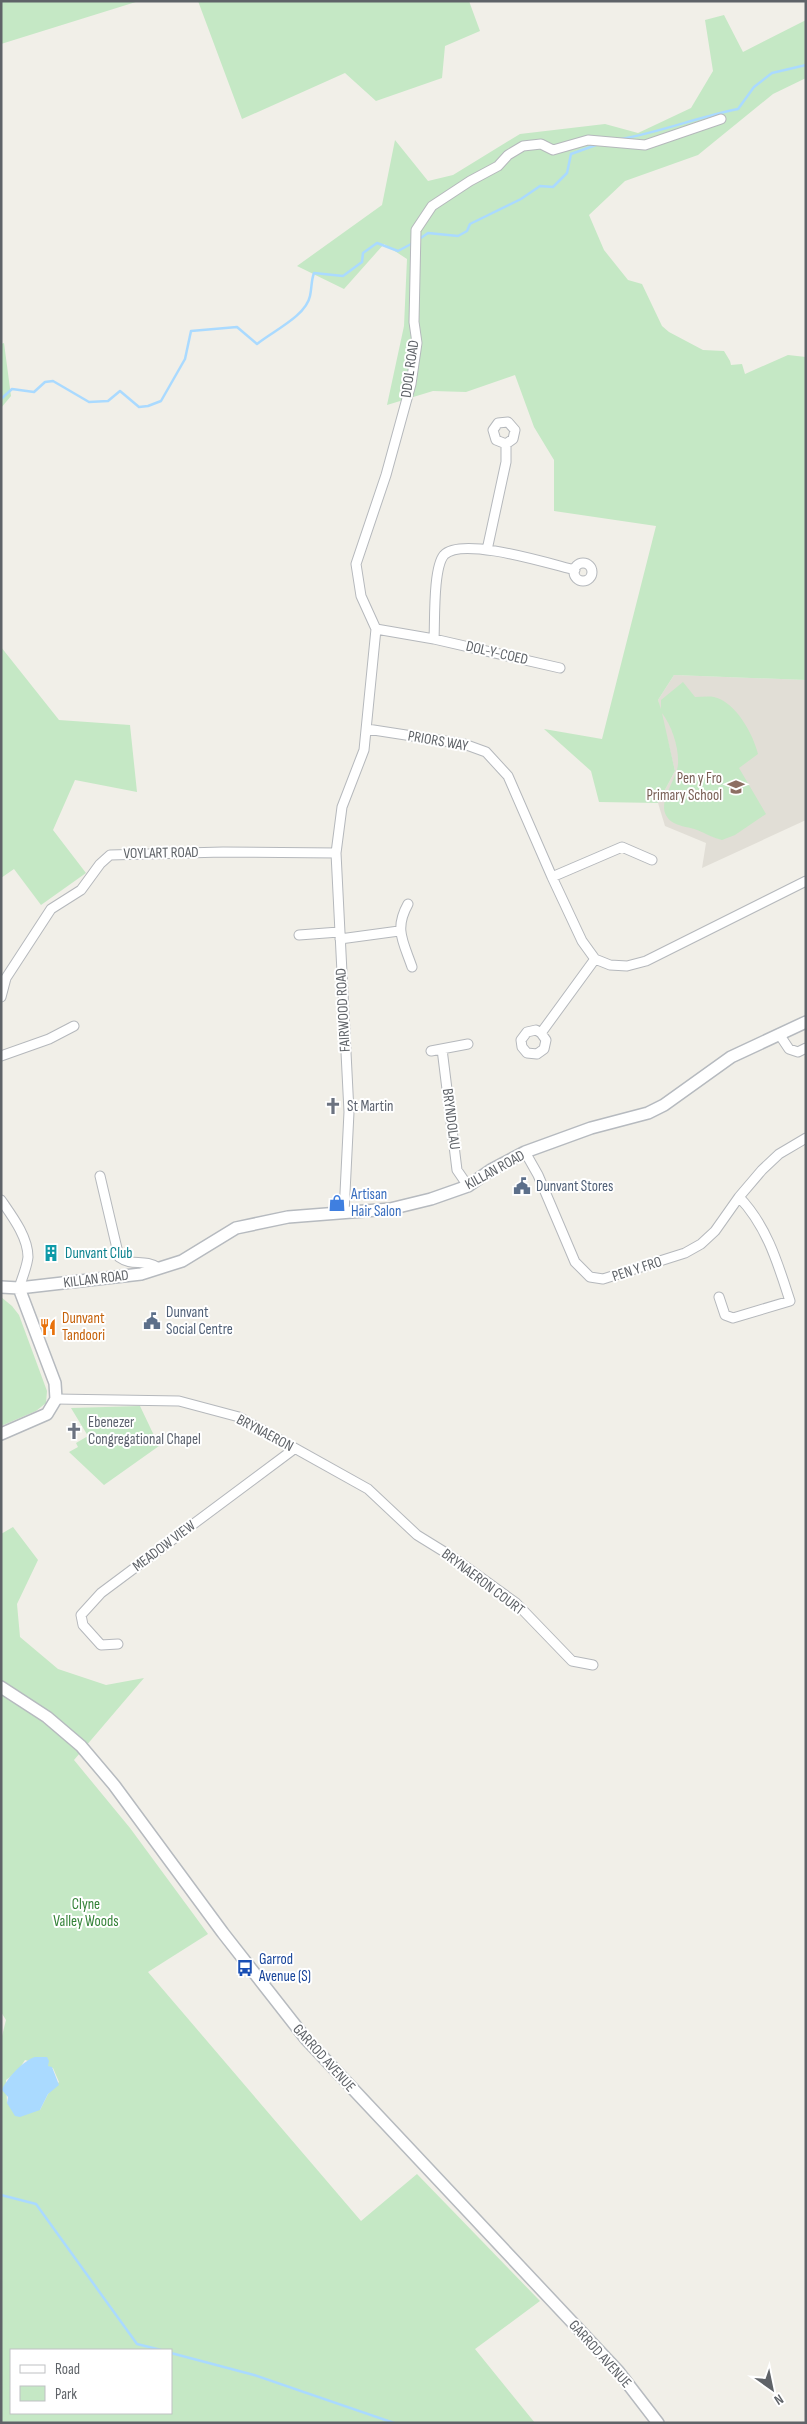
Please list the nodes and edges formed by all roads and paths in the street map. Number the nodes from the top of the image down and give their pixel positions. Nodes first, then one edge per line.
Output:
1 (720, 118) dead end
2 (506, 444) dead end
3 (487, 550) junction
4 (575, 570) dead end
5 (376, 629) junction
6 (434, 639) junction
7 (560, 668) dead end
8 (367, 729) junction
9 (342, 807) joint
10 (336, 852) junction
11 (652, 860) dead end
12 (552, 877) junction
13 (806, 881) edge
14 (408, 904) dead end
15 (400, 930) junction
16 (298, 935) dead end
17 (339, 936) junction
18 (594, 959) junction
19 (412, 967) dead end
20 (1, 997) edge
21 (806, 1022) edge
22 (74, 1026) dead end
23 (541, 1033) dead end
24 (780, 1034) junction
25 (468, 1044) dead end
26 (806, 1048) edge
27 (442, 1050) junction
28 (431, 1051) dead end
29 (1, 1056) edge
30 (806, 1138) edge
31 (526, 1152) junction
32 (100, 1176) dead end
33 (468, 1186) junction
34 (739, 1197) junction
35 (1, 1200) edge
36 (344, 1212) junction
37 (159, 1268) junction
38 (1, 1287) edge
39 (19, 1288) junction
40 (719, 1297) dead end
41 (56, 1399) junction
42 (1, 1434) edge
43 (294, 1449) junction
44 (417, 1535) joint
45 (118, 1644) dead end
46 (593, 1665) dead end
47 (1, 1687) edge
48 (658, 2423) edge

1 - 5 street, DDOL ROAD
2 - 3 street
3 - 4 street
3 - 6 street
5 - 6 street, DOL-Y-COED
5 - 8 street, DDOL ROAD
6 - 7 street, DOL-Y-COED
8 - 9 street, DDOL ROAD
8 - 12 street, PRIORS WAY
9 - 10 street, FAIRWOOD ROAD
10 - 17 street, FAIRWOOD ROAD
10 - 20 street, VOYLART ROAD
11 - 12 street
12 - 18 street, PRIORS WAY
13 - 18 street
14 - 15 street
15 - 17 street
15 - 19 street
16 - 17 street
17 - 36 street, FAIRWOOD ROAD
18 - 23 street
21 - 24 main road, KILLAN ROAD
22 - 29 street
24 - 26 street
24 - 31 main road, KILLAN ROAD
25 - 27 street
27 - 28 street
27 - 33 street, BRYNDOLAU
30 - 34 street, PEN Y FRO
31 - 33 main road, KILLAN ROAD
31 - 34 street, PEN Y FRO
32 - 37 street
33 - 36 main road, KILLAN ROAD
34 - 40 street
35 - 39 street
36 - 37 main road, KILLAN ROAD
37 - 39 main road, KILLAN ROAD
38 - 39 main road, KILLAN ROAD
39 - 41 main road
41 - 42 main road
41 - 43 street, BRYNAERON
43 - 44 street, BRYNAERON
43 - 45 street, MEADOW VIEW
44 - 46 street, BRYNAERON COURT
47 - 48 main road, GARROD AVENUE

